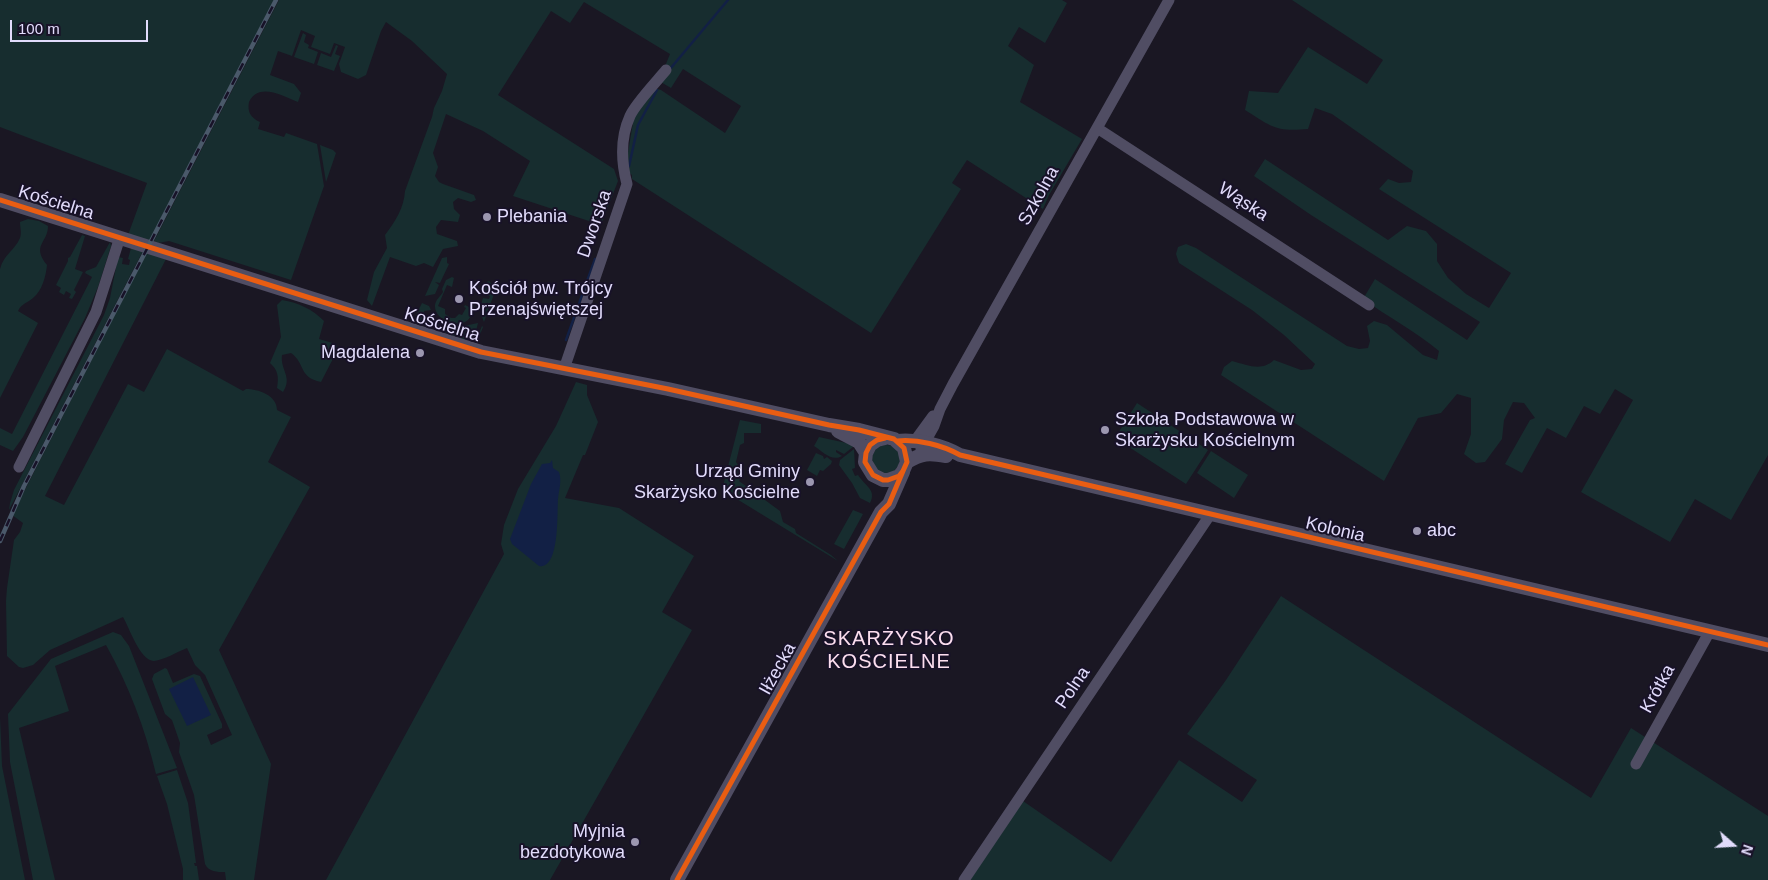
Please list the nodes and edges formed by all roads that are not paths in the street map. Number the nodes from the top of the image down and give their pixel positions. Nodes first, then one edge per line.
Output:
1 (1169, 0) edge
2 (666, 70) dead end
3 (1097, 128) junction
4 (0, 200) edge
5 (120, 237) junction
6 (1369, 305) dead end
7 (564, 369) junction
8 (829, 425) junction
9 (891, 440) junction
10 (866, 453) junction
11 (913, 455) junction
12 (19, 467) dead end
13 (877, 478) junction
14 (881, 512) junction
15 (1210, 515) junction
16 (1710, 631) junction
17 (1768, 645) edge
18 (1636, 764) dead end
19 (677, 880) edge
20 (964, 880) edge

1 - 3 street, Szkolna
2 - 7 street, Dworska
3 - 6 street, Wąska
3 - 11 street, Szkolna
4 - 5 street, Kościelna
5 - 7 street, Kościelna
5 - 12 street
7 - 8 street, Kościelna
8 - 9 street, Kościelna
8 - 10 street, Kościelna
9 - 10 street
9 - 11 street, Kolonia
9 - 11 street
10 - 13 street
11 - 13 street
11 - 14 street, Iłżecka
11 - 15 street, Kolonia
13 - 14 street
14 - 19 street, Iłżecka
15 - 16 street, Kolonia
15 - 20 street, Polna
16 - 17 street, Kolonia
16 - 18 street, Krótka

